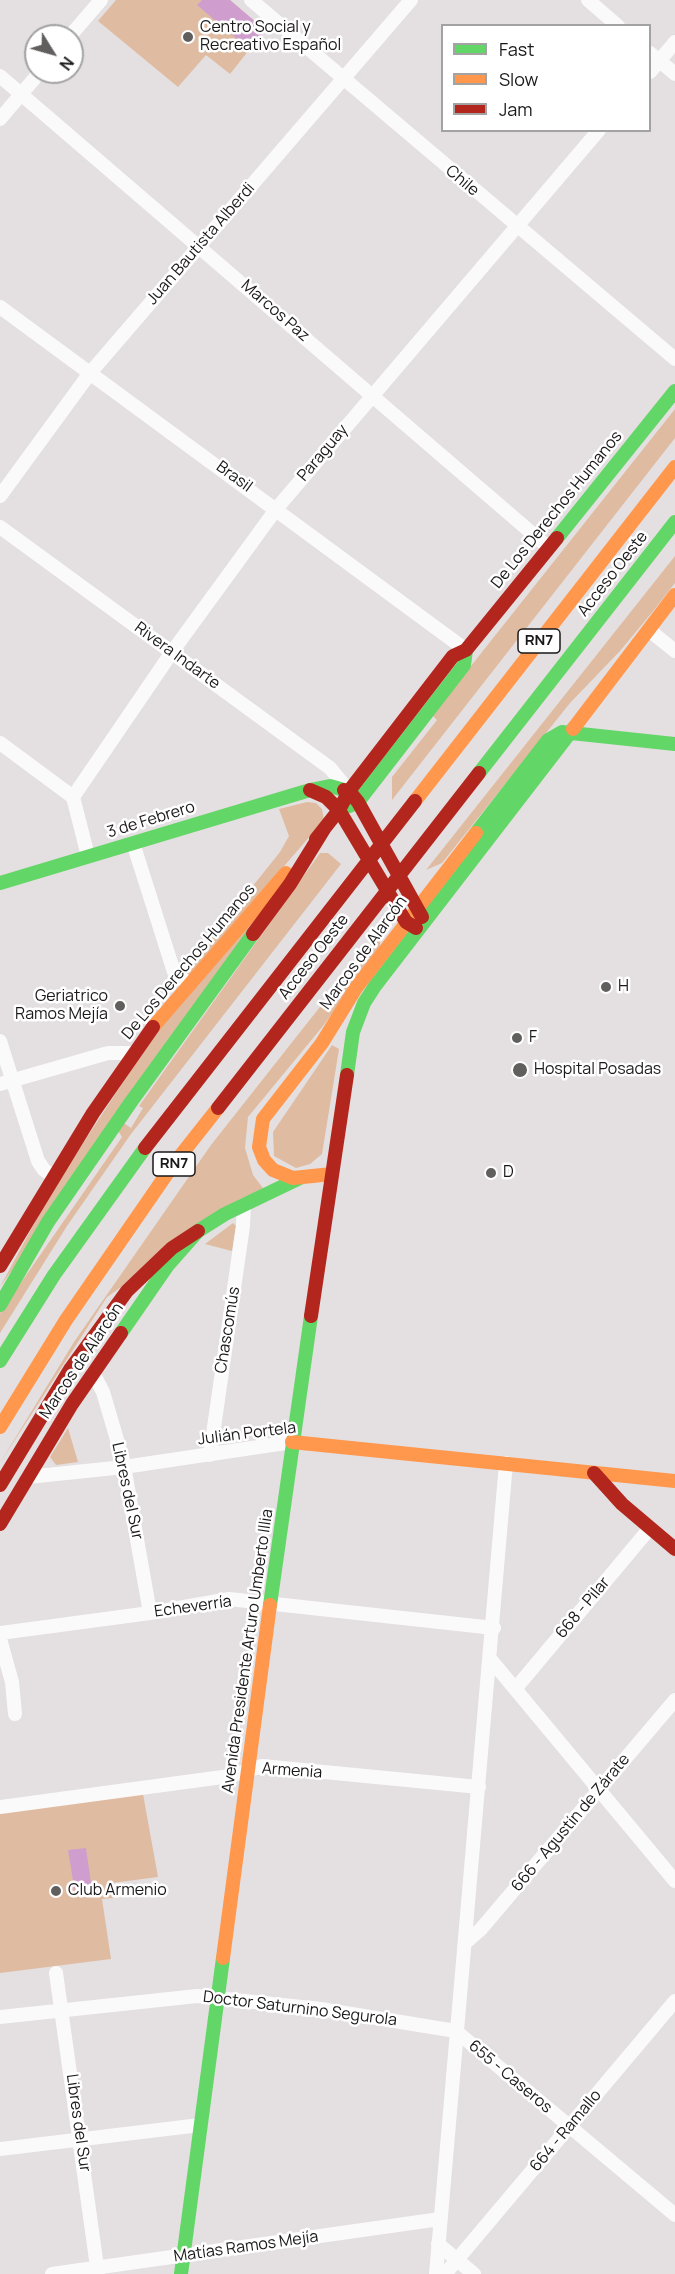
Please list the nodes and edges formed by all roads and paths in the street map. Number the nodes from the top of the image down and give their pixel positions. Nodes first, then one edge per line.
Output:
1 (101, 0) edge
2 (251, 0) edge
3 (411, 0) edge
4 (588, 0) edge
5 (80, 24) edge
6 (616, 24) edge
7 (675, 42) edge
8 (654, 57) edge
9 (675, 74) edge
10 (0, 76) edge
11 (343, 79) junction
12 (29, 84) edge
13 (21, 94) junction
14 (0, 118) edge
15 (597, 132) edge
16 (516, 227) junction
17 (199, 246) junction
18 (0, 307) edge
19 (675, 359) edge
20 (90, 374) junction
21 (675, 391) edge
22 (373, 394) junction
23 (675, 467) edge
24 (0, 495) edge
25 (277, 508) junction
26 (675, 522) edge
27 (0, 526) edge
28 (548, 547) junction
29 (675, 595) edge
30 (649, 630) junction
31 (466, 650) junction
32 (675, 651) edge
33 (172, 652) junction
34 (570, 732) junction
35 (0, 743) edge
36 (675, 744) edge
37 (310, 790) junction
38 (349, 791) junction
39 (73, 797) junction
40 (357, 802) junction
41 (339, 810) junction
42 (324, 829) junction
43 (133, 843) junction
44 (88, 856) junction
45 (0, 883) edge
46 (418, 906) junction
47 (416, 924) junction
48 (189, 984) junction
49 (353, 1032) joint
50 (0, 1041) edge
51 (134, 1053) junction
52 (6, 1082) edge
53 (332, 1174) junction
54 (53, 1176) junction
55 (301, 1178) junction
56 (244, 1205) junction
57 (198, 1232) junction
58 (0, 1266) edge
59 (0, 1305) edge
60 (0, 1361) edge
61 (93, 1373) junction
62 (0, 1427) edge
63 (292, 1442) junction
64 (210, 1455) junction
65 (506, 1463) junction
66 (124, 1467) junction
67 (594, 1473) junction
68 (28, 1477) junction
69 (675, 1481) edge
70 (0, 1485) edge
71 (0, 1524) edge
72 (650, 1528) junction
73 (675, 1549) edge
74 (271, 1603) junction
75 (150, 1613) junction
76 (494, 1628) junction
77 (0, 1633) edge
78 (0, 1639) edge
79 (491, 1659) junction
80 (516, 1688) junction
81 (675, 1700) edge
82 (15, 1714) dead end
83 (249, 1769) junction
84 (479, 1787) junction
85 (599, 1789) junction
86 (0, 1807) edge
87 (675, 1881) edge
88 (465, 1943) junction
89 (56, 1973) dead end
90 (217, 1996) junction
91 (675, 2001) edge
92 (61, 2010) junction
93 (0, 2018) edge
94 (456, 2031) junction
95 (200, 2125) junction
96 (569, 2127) junction
97 (81, 2138) junction
98 (0, 2149) edge
99 (675, 2215) edge
100 (440, 2219) junction
101 (438, 2244) junction
102 (183, 2257) junction
103 (457, 2260) junction
104 (97, 2271) edge
105 (52, 2274) edge
106 (181, 2274) edge
107 (436, 2274) edge
108 (445, 2274) edge
109 (474, 2274) edge

1 - 5 street
2 - 11 street, Chile
3 - 11 street, Juan Bautista Alberdi
4 - 6 street
7 - 8 street
8 - 9 street
10 - 13 street, Marcos Paz
11 - 16 street, Chile
11 - 17 street, Juan Bautista Alberdi
12 - 13 street
13 - 14 street
13 - 17 street, Marcos Paz
15 - 16 street, Paraguay
16 - 19 street, Chile
16 - 22 street, Paraguay
17 - 20 street, Juan Bautista Alberdi
17 - 22 street, Marcos Paz
18 - 20 street, Brasil
20 - 24 street, Juan Bautista Alberdi
20 - 25 street, Brasil
21 - 28 main road, De Los Derechos Humanos
22 - 25 street, Paraguay
22 - 28 street, Marcos Paz
23 - 60 main road, Acceso Oeste / RN7
25 - 31 street, Brasil
25 - 33 street, Paraguay
26 - 62 main road, Acceso Oeste / RN7
27 - 33 street, Rivera Indarte
28 - 31 main road, De Los Derechos Humanos
29 - 30 main road, Marcos de Alarcón
30 - 32 street
30 - 34 main road, Marcos de Alarcón
31 - 38 main road, De Los Derechos Humanos
31 - 40 main road, De Los Derechos Humanos
33 - 38 street, Rivera Indarte
33 - 39 street, Paraguay
34 - 36 main road
34 - 46 main road, Marcos de Alarcón
34 - 47 main road, Marcos de Alarcón
35 - 39 street
37 - 38 main road, 3 de Febrero
37 - 41 main road
37 - 43 main road, 3 de Febrero
38 - 40 main road
38 - 41 main road, De Los Derechos Humanos
39 - 44 street
40 - 41 main road, De Los Derechos Humanos
40 - 46 main road
41 - 42 main road, De Los Derechos Humanos
41 - 47 main road
42 - 48 main road, De Los Derechos Humanos
42 - 59 main road
43 - 44 main road, 3 de Febrero
43 - 48 street
44 - 45 main road, 3 de Febrero
46 - 47 main road, Marcos de Alarcón
47 - 49 main road, Marcos de Alarcón
47 - 55 main road, Marcos de Alarcón
48 - 51 main road, De Los Derechos Humanos
49 - 53 main road, Avenida Presidente Arturo Umberto Illia
50 - 52 street
51 - 52 street
51 - 54 main road, De Los Derechos Humanos
52 - 54 street
53 - 55 main road, Marcos de Alarcón
53 - 63 main road, Avenida Presidente Arturo Umberto Illia
54 - 58 main road, De Los Derechos Humanos
55 - 56 main road, Marcos de Alarcón
56 - 57 main road, Marcos de Alarcón
56 - 64 street, Chascomús
57 - 61 main road, Marcos de Alarcón
57 - 70 main road
61 - 66 street, Libres del Sur
61 - 68 main road, Marcos de Alarcón
63 - 64 street, Julián Portela
63 - 65 main road, Julián Portela
63 - 74 main road, Avenida Presidente Arturo Umberto Illia
64 - 66 street, Julián Portela
65 - 67 main road, Julián Portela
65 - 76 street
66 - 68 street, Julián Portela
66 - 75 street, Libres del Sur
67 - 69 main road, Julián Portela
67 - 72 main road
68 - 71 main road, Marcos de Alarcón
72 - 73 main road
72 - 80 street, 668 - Pilar
74 - 75 street, Echeverría
74 - 76 street, Echeverría
74 - 83 main road, Avenida Presidente Arturo Umberto Illia
75 - 77 street, Echeverría
76 - 79 street
78 - 82 street
79 - 80 street
79 - 84 street
80 - 85 street
81 - 85 street, 666 - Agustín de Zárate
83 - 84 street, Armenia
83 - 86 street, Armenia
83 - 90 main road, Avenida Presidente Arturo Umberto Illia
84 - 88 street
85 - 87 street
85 - 88 street, 666 - Agustín de Zárate
88 - 94 street
89 - 92 street, Libres del Sur
90 - 92 street, Doctor Saturnino Segurola
90 - 94 street, Doctor Saturnino Segurola
90 - 95 main road, Avenida Presidente Arturo Umberto Illia
91 - 96 street, 664 - Ramallo
92 - 93 street, Doctor Saturnino Segurola
92 - 97 street, Libres del Sur
94 - 96 street, 655 - Caseros
94 - 100 street
95 - 97 street
95 - 102 main road, Avenida Presidente Arturo Umberto Illia
96 - 99 street, 655 - Caseros
96 - 103 street, 664 - Ramallo
97 - 98 street
97 - 104 street, Libres del Sur
100 - 101 street
100 - 102 street, Matías Ramos Mejía
101 - 103 street
101 - 107 street
102 - 104 street, Matías Ramos Mejía
102 - 106 main road, Avenida Presidente Arturo Umberto Illia
103 - 108 street, 664 - Ramallo
103 - 109 street
104 - 105 street, Matías Ramos Mejía

